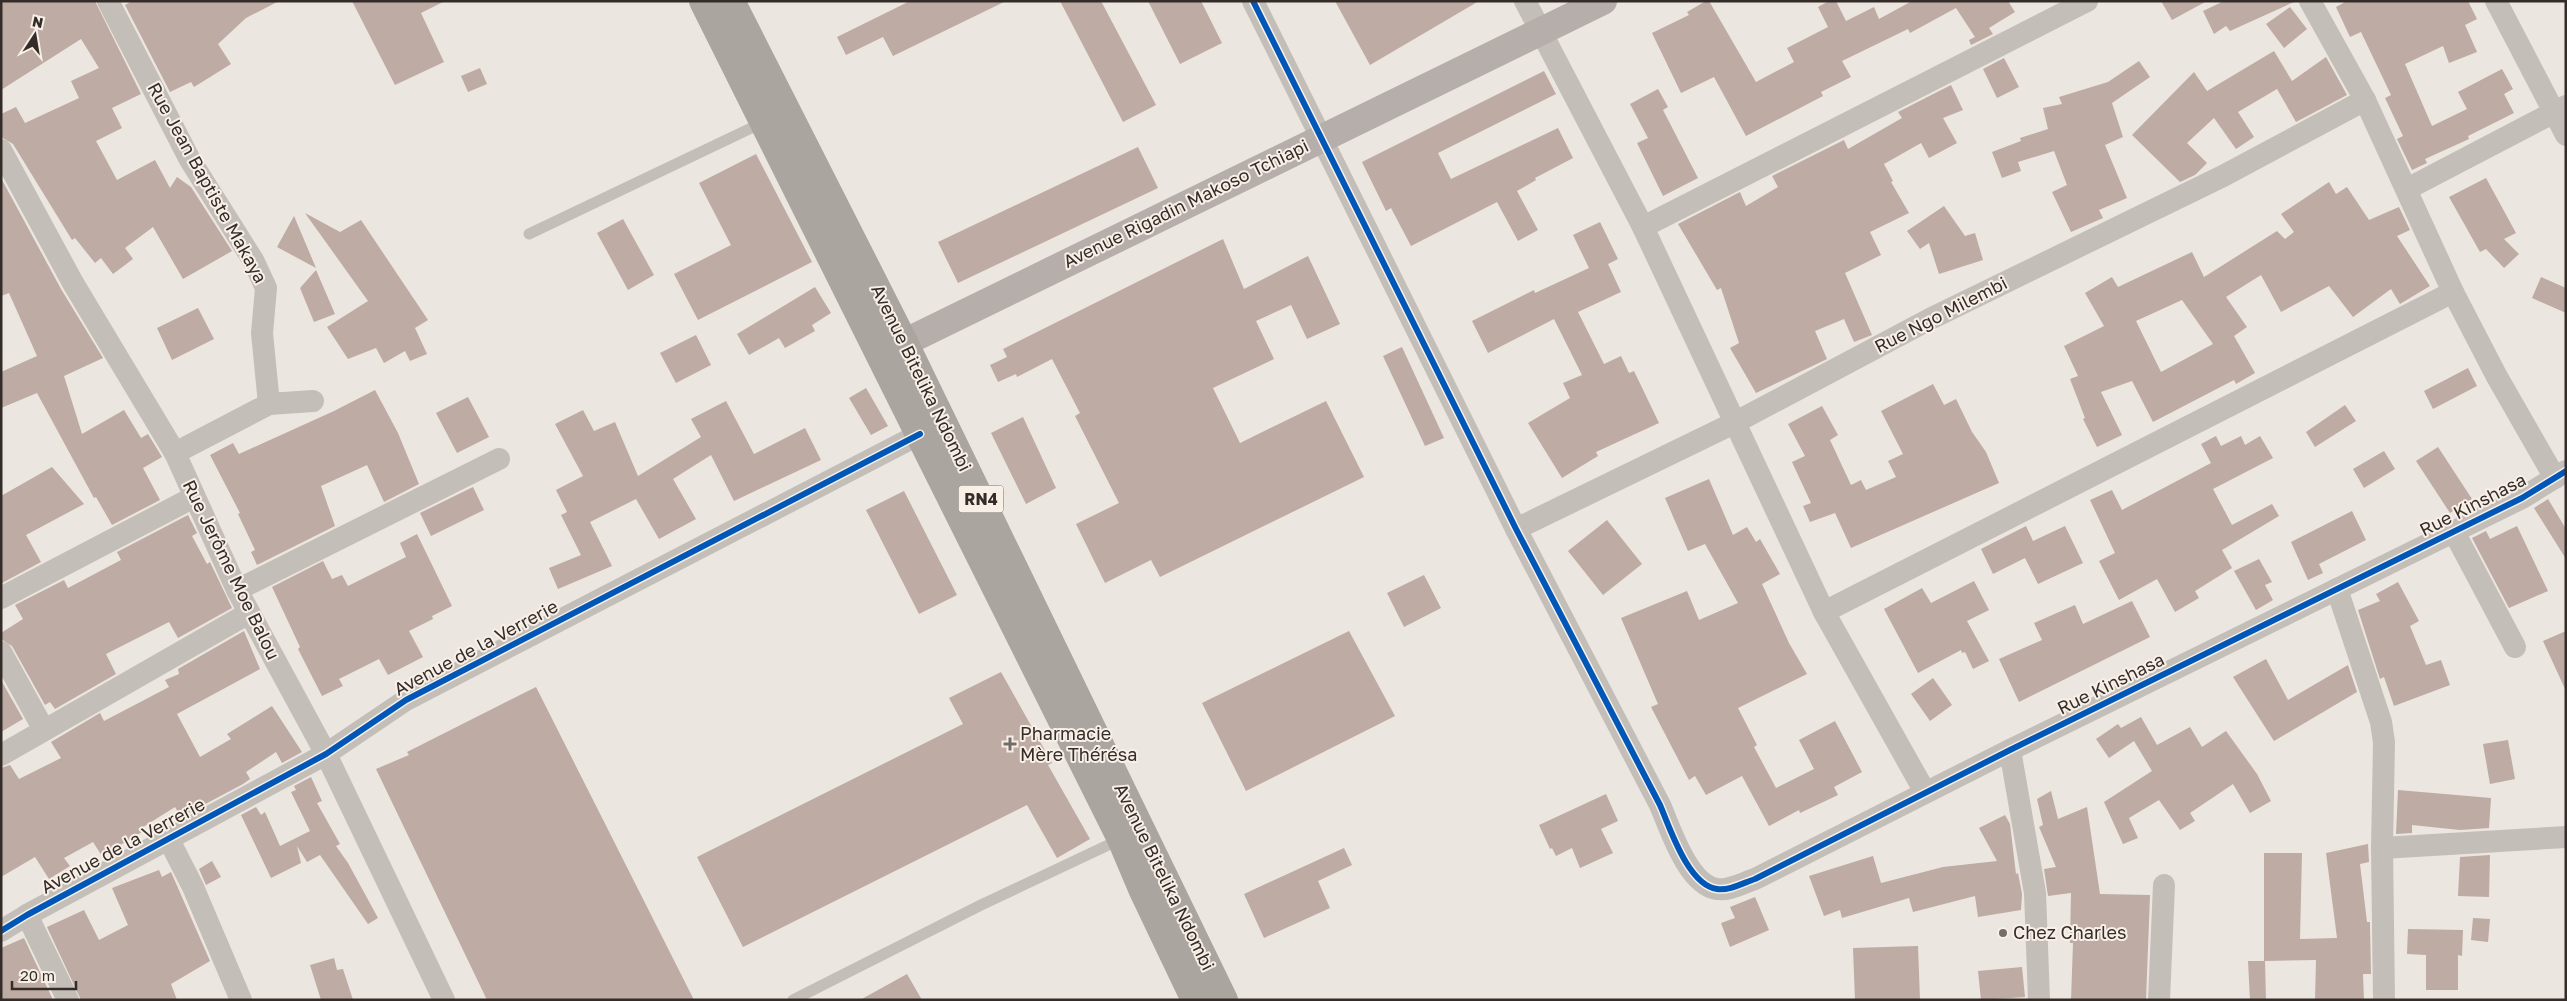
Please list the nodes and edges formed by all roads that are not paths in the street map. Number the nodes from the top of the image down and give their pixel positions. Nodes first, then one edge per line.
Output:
1 (108, 1) edge
2 (703, 1) edge
3 (732, 1) edge
4 (1253, 1) edge
5 (1525, 1) edge
6 (1603, 1) edge
7 (2088, 1) edge
8 (2310, 1) edge
9 (2496, 1) edge
10 (1540, 31) junction
11 (2365, 100) junction
12 (2560, 109) edge
13 (764, 122) junction
14 (2566, 135) edge
15 (1321, 138) junction
16 (1, 151) edge
17 (2407, 189) junction
18 (1643, 227) junction
19 (529, 234) dead end
20 (2453, 292) junction
21 (904, 342) junction
22 (880, 355) junction
23 (313, 401) dead end
24 (269, 404) junction
25 (1736, 422) junction
26 (920, 434) junction
27 (175, 453) junction
28 (499, 459) dead end
29 (2561, 475) edge
30 (194, 497) junction
31 (1516, 529) junction
32 (2454, 532) junction
33 (2337, 589) junction
34 (237, 590) junction
35 (1, 598) edge
36 (1824, 612) junction
37 (249, 613) junction
38 (2516, 647) dead end
39 (1, 652) edge
40 (44, 730) junction
41 (2010, 750) junction
42 (1, 754) edge
43 (326, 754) junction
44 (1925, 792) junction
45 (2566, 837) edge
46 (168, 838) junction
47 (1121, 839) junction
48 (2382, 848) junction
49 (2164, 885) dead end
50 (27, 915) junction
51 (1, 931) edge
52 (68, 1000) edge
53 (241, 1000) edge
54 (444, 1000) edge
55 (792, 1000) edge
56 (1196, 1000) edge
57 (1224, 1000) edge
58 (2039, 1000) edge
59 (2159, 1000) edge
60 (2384, 1000) edge

1 - 24 street, Rue Jean Baptiste Makaya
2 - 13 highway, Avenue Bitelika Ndombi / RN4
3 - 21 highway, Avenue Bitelika Ndombi / RN4
4 - 15 street, Rue Kinshasa
5 - 10 street
6 - 10 street, Avenue Rigadin Makoso Tchiapi
7 - 18 street
8 - 11 street
9 - 12 street
10 - 15 street, Avenue Rigadin Makoso Tchiapi
10 - 18 street
11 - 17 street
11 - 25 street, Rue Ngo Milembi
12 - 14 street
12 - 17 street
13 - 19 lane
13 - 22 highway, Avenue Bitelika Ndombi / RN4
15 - 21 street, Avenue Rigadin Makoso Tchiapi
15 - 31 street, Rue Kinshasa
16 - 27 street, Rue Jerôme Moe Balou
17 - 20 street
18 - 25 street
20 - 29 street
20 - 36 street
21 - 22 street, Avenue Rigadin Makoso Tchiapi
21 - 57 highway, Avenue Bitelika Ndombi / RN4
22 - 26 highway, Avenue Bitelika Ndombi / RN4
23 - 24 street
24 - 27 street
25 - 31 street, Rue Ngo Milembi
25 - 36 street
26 - 43 street, Avenue de la Verrerie
26 - 47 highway, Avenue Bitelika Ndombi / RN4
27 - 30 street, Rue Jerôme Moe Balou
28 - 34 street
29 - 32 street, Rue Kinshasa
30 - 34 street, Rue Jerôme Moe Balou
30 - 35 street
31 - 44 street, Rue Kinshasa
32 - 33 street, Rue Kinshasa
32 - 38 street
33 - 41 street, Rue Kinshasa
33 - 48 street
34 - 37 street, Rue Jerôme Moe Balou
36 - 44 street
37 - 40 street
37 - 43 street, Rue Jerôme Moe Balou
39 - 40 street
40 - 42 street
41 - 44 street, Rue Kinshasa
41 - 58 street
43 - 46 street, Avenue de la Verrerie
43 - 54 street, Rue Jerôme Moe Balou
45 - 48 street
46 - 50 street, Avenue de la Verrerie
46 - 53 street
47 - 55 lane
47 - 56 highway, Avenue Bitelika Ndombi / RN4
48 - 60 street
49 - 59 street
50 - 51 street, Avenue de la Verrerie
50 - 52 street

